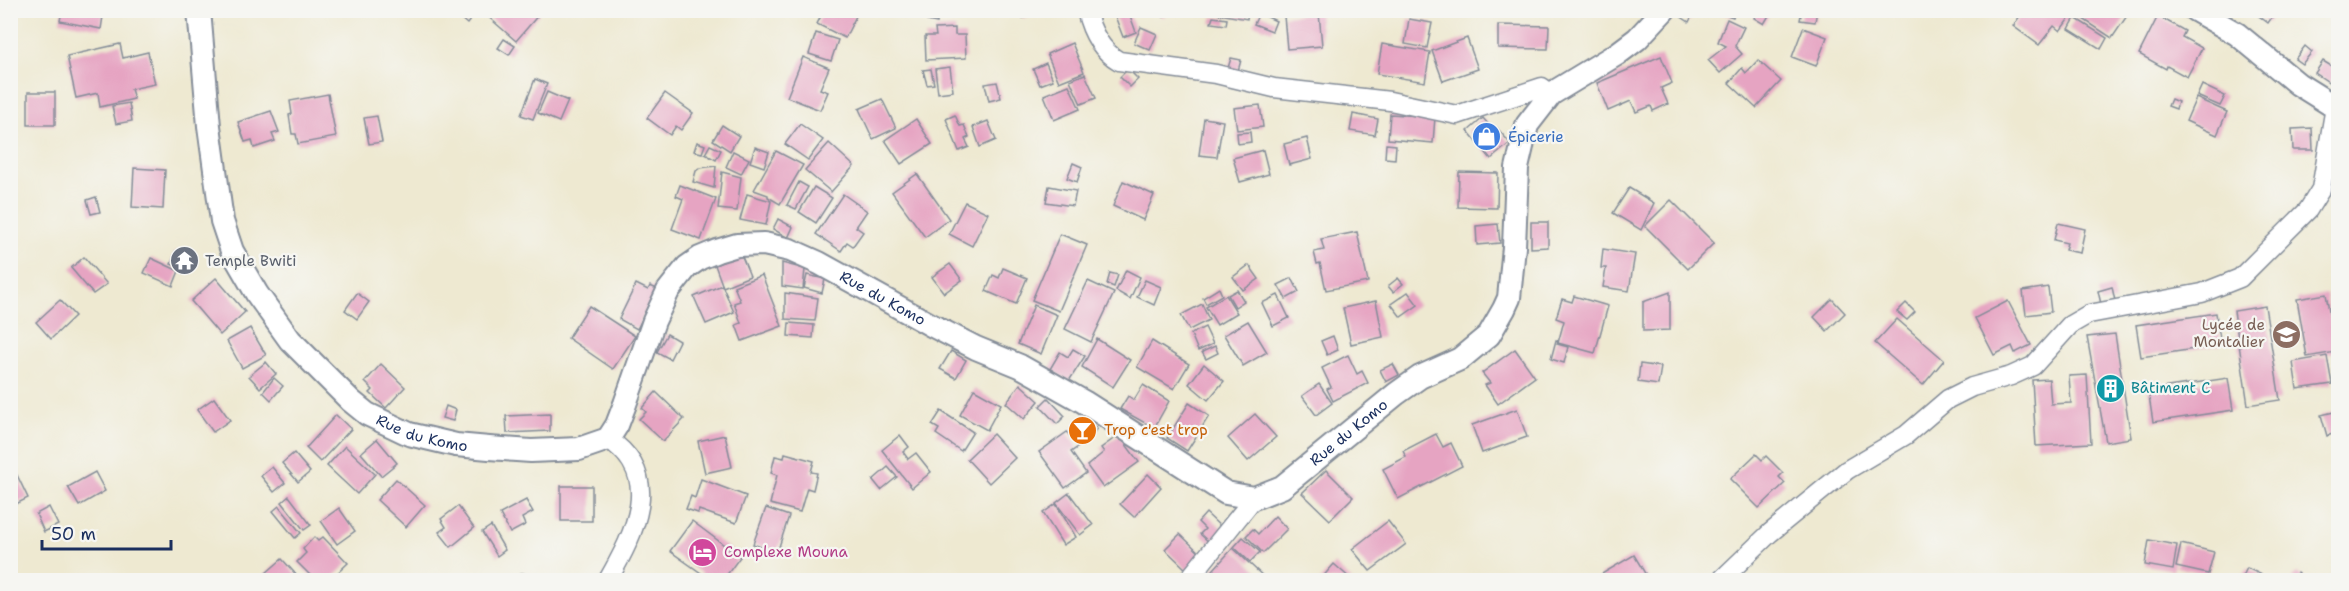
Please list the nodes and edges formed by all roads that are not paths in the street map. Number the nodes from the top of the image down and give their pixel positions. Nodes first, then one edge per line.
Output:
1 (200, 10) edge
2 (1086, 10) edge
3 (1664, 10) edge
4 (2195, 10) edge
5 (1551, 94) junction
6 (2337, 108) edge
7 (608, 439) junction
8 (1254, 498) junction
9 (608, 580) edge
10 (1188, 580) edge
11 (1721, 580) edge

1 - 7 street, Rue du Komo
2 - 5 street
3 - 5 street, Rue du Komo
4 - 6 street
5 - 8 street, Rue du Komo
6 - 11 street
7 - 8 street, Rue du Komo
7 - 9 street
8 - 10 street

